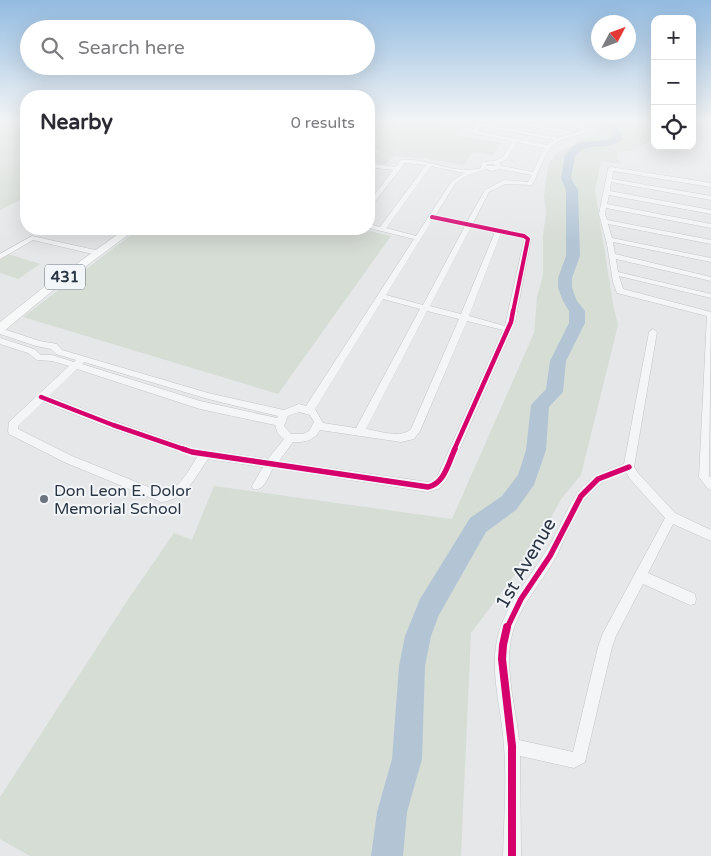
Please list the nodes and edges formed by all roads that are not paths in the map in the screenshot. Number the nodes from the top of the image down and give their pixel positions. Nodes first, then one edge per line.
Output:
1 (502, 161) edge
2 (540, 161) edge
3 (430, 164) junction
4 (498, 165) junction
5 (375, 166) edge
6 (396, 169) junction
7 (470, 173) junction
8 (534, 174) junction
9 (609, 180) junction
10 (711, 185) edge
11 (608, 193) junction
12 (375, 194) edge
13 (711, 198) edge
14 (605, 206) junction
15 (711, 212) edge
16 (432, 217) junction
17 (603, 220) junction
18 (469, 224) junction
19 (711, 226) edge
20 (375, 227) edge
21 (382, 229) junction
22 (498, 230) junction
23 (122, 235) edge
24 (418, 238) junction
25 (609, 239) junction
26 (711, 242) edge
27 (97, 253) junction
28 (613, 256) junction
29 (0, 257) edge
30 (711, 260) edge
31 (615, 273) junction
32 (711, 279) edge
33 (380, 296) junction
34 (711, 296) edge
35 (425, 308) junction
36 (711, 315) edge
37 (464, 318) junction
38 (0, 328) edge
39 (508, 328) junction
40 (653, 332) dead end
41 (711, 337) edge
42 (0, 341) edge
43 (39, 344) junction
44 (31, 351) junction
45 (56, 355) junction
46 (82, 359) junction
47 (711, 359) edge
48 (74, 366) junction
49 (710, 384) edge
50 (41, 397) junction
51 (309, 410) junction
52 (710, 410) edge
53 (282, 418) junction
54 (318, 426) junction
55 (359, 432) junction
56 (291, 438) junction
57 (205, 454) junction
58 (271, 463) junction
59 (629, 467) junction
60 (711, 485) edge
61 (257, 486) dead end
62 (671, 517) junction
63 (711, 536) edge
64 (640, 574) junction
65 (690, 599) dead end
66 (512, 746) junction
67 (512, 856) edge

1 - 4 street
2 - 8 street
3 - 6 street
3 - 7 street
3 - 21 street
4 - 7 street
4 - 8 street
5 - 6 street
6 - 12 street
7 - 16 street
8 - 18 street
9 - 10 street
9 - 11 street
9 - 13 street
11 - 14 street
11 - 15 street
14 - 17 street
14 - 19 street
16 - 18 street
16 - 24 street
17 - 25 street
17 - 26 street
18 - 22 street
18 - 35 street
20 - 21 street
21 - 24 street
22 - 37 street
22 - 39 street
23 - 27 main road, 431
24 - 33 street
25 - 28 street
25 - 30 street
27 - 29 street
27 - 38 main road, 431
28 - 31 street
28 - 32 street
31 - 34 street
31 - 36 street
33 - 35 street
33 - 51 street
35 - 37 street
35 - 55 street
36 - 41 street
37 - 39 street
37 - 55 street
38 - 43 street
39 - 58 street
40 - 59 street
41 - 47 street
42 - 44 street
43 - 44 street
43 - 45 street
44 - 45 street
45 - 46 street
45 - 48 street
46 - 48 street
46 - 53 street
47 - 49 street
48 - 50 street
48 - 53 street
49 - 52 street
50 - 57 street
50 - 57 street
51 - 53 street
51 - 54 street
52 - 60 street
53 - 56 street
54 - 55 street
54 - 56 street
56 - 58 street
57 - 58 street
58 - 61 street
59 - 62 street
59 - 66 street, 1st Avenue
62 - 63 street
62 - 64 street
64 - 65 street
64 - 66 street
66 - 67 street, 1st Avenue

